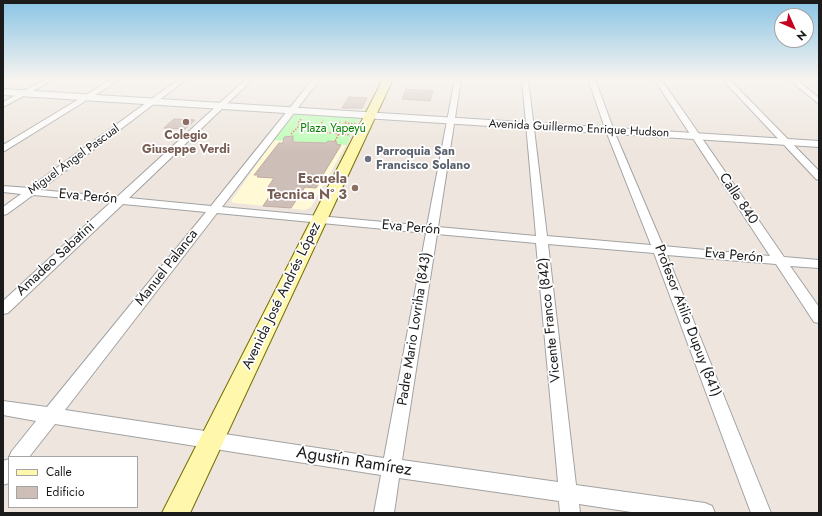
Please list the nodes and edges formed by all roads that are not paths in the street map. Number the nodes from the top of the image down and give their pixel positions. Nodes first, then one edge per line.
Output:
1 (80, 103) edge
2 (152, 103) edge
3 (172, 103) edge
4 (225, 103) edge
5 (298, 103) edge
6 (376, 103) edge
7 (453, 103) edge
8 (528, 103) edge
9 (600, 103) edge
10 (673, 103) edge
11 (747, 103) edge
12 (222, 106) junction
13 (292, 110) junction
14 (370, 116) junction
15 (450, 121) junction
16 (530, 126) junction
17 (610, 131) junction
18 (695, 136) junction
19 (784, 142) junction
20 (819, 144) edge
21 (3, 149) edge
22 (819, 177) edge
23 (3, 189) edge
24 (30, 192) junction
25 (120, 200) junction
26 (213, 209) junction
27 (3, 212) edge
28 (319, 219) junction
29 (431, 230) junction
30 (542, 239) junction
31 (659, 250) junction
32 (779, 260) junction
33 (819, 264) edge
34 (3, 309) edge
35 (819, 318) edge
36 (3, 408) edge
37 (51, 415) junction
38 (212, 440) junction
39 (19, 456) edge
40 (392, 468) junction
41 (568, 492) junction
42 (176, 513) edge
43 (384, 513) edge
44 (570, 513) edge
45 (705, 513) edge
46 (761, 513) edge

1 - 21 street
2 - 24 street, Miguel Ángel Pascual
3 - 12 street, Avenida Guillermo Enrique Hudson
4 - 12 street, Amadeo Sabatini
5 - 13 street, Manuel Palanca
6 - 14 main road, Avenida José Andrés López
7 - 15 street, Padre Mario Lovriha (843)
8 - 16 street, Vicente Franco (842)
9 - 17 street, Profesor Atilio Dupuy (841)
10 - 18 street, Calle 840
11 - 19 street
12 - 13 street, Avenida Guillermo Enrique Hudson
12 - 25 street, Amadeo Sabatini
13 - 14 street, Avenida Guillermo Enrique Hudson
13 - 26 street, Manuel Palanca
14 - 15 street, Avenida Guillermo Enrique Hudson
14 - 28 main road, Avenida José Andrés López
15 - 16 street, Avenida Guillermo Enrique Hudson
15 - 29 street, Padre Mario Lovriha (843)
16 - 17 street, Avenida Guillermo Enrique Hudson
16 - 30 street, Vicente Franco (842)
17 - 18 street, Avenida Guillermo Enrique Hudson
17 - 31 street, Profesor Atilio Dupuy (841)
18 - 19 street, Avenida Guillermo Enrique Hudson
18 - 32 street, Calle 840
19 - 20 street, Avenida Guillermo Enrique Hudson
19 - 22 street
23 - 24 street, Eva Perón
24 - 25 street, Eva Perón
24 - 27 street, Miguel Ángel Pascual
25 - 26 street, Eva Perón
25 - 34 street, Amadeo Sabatini
26 - 28 street, Eva Perón
26 - 37 street, Manuel Palanca
28 - 29 street, Eva Perón
28 - 38 main road, Avenida José Andrés López
29 - 30 street, Eva Perón
29 - 40 street, Padre Mario Lovriha (843)
30 - 31 street, Eva Perón
30 - 41 street, Vicente Franco (842)
31 - 32 street, Eva Perón
31 - 46 street, Profesor Atilio Dupuy (841)
32 - 33 street, Eva Perón
32 - 35 street, Calle 840
36 - 37 street, Agustín Ramírez
37 - 38 street, Agustín Ramírez
37 - 39 street, Manuel Palanca
38 - 40 street, Agustín Ramírez
38 - 42 main road, Avenida José Andrés López
40 - 41 street, Agustín Ramírez
40 - 43 street, Padre Mario Lovriha (843)
41 - 44 street, Vicente Franco (842)
41 - 45 street, Agustín Ramírez

